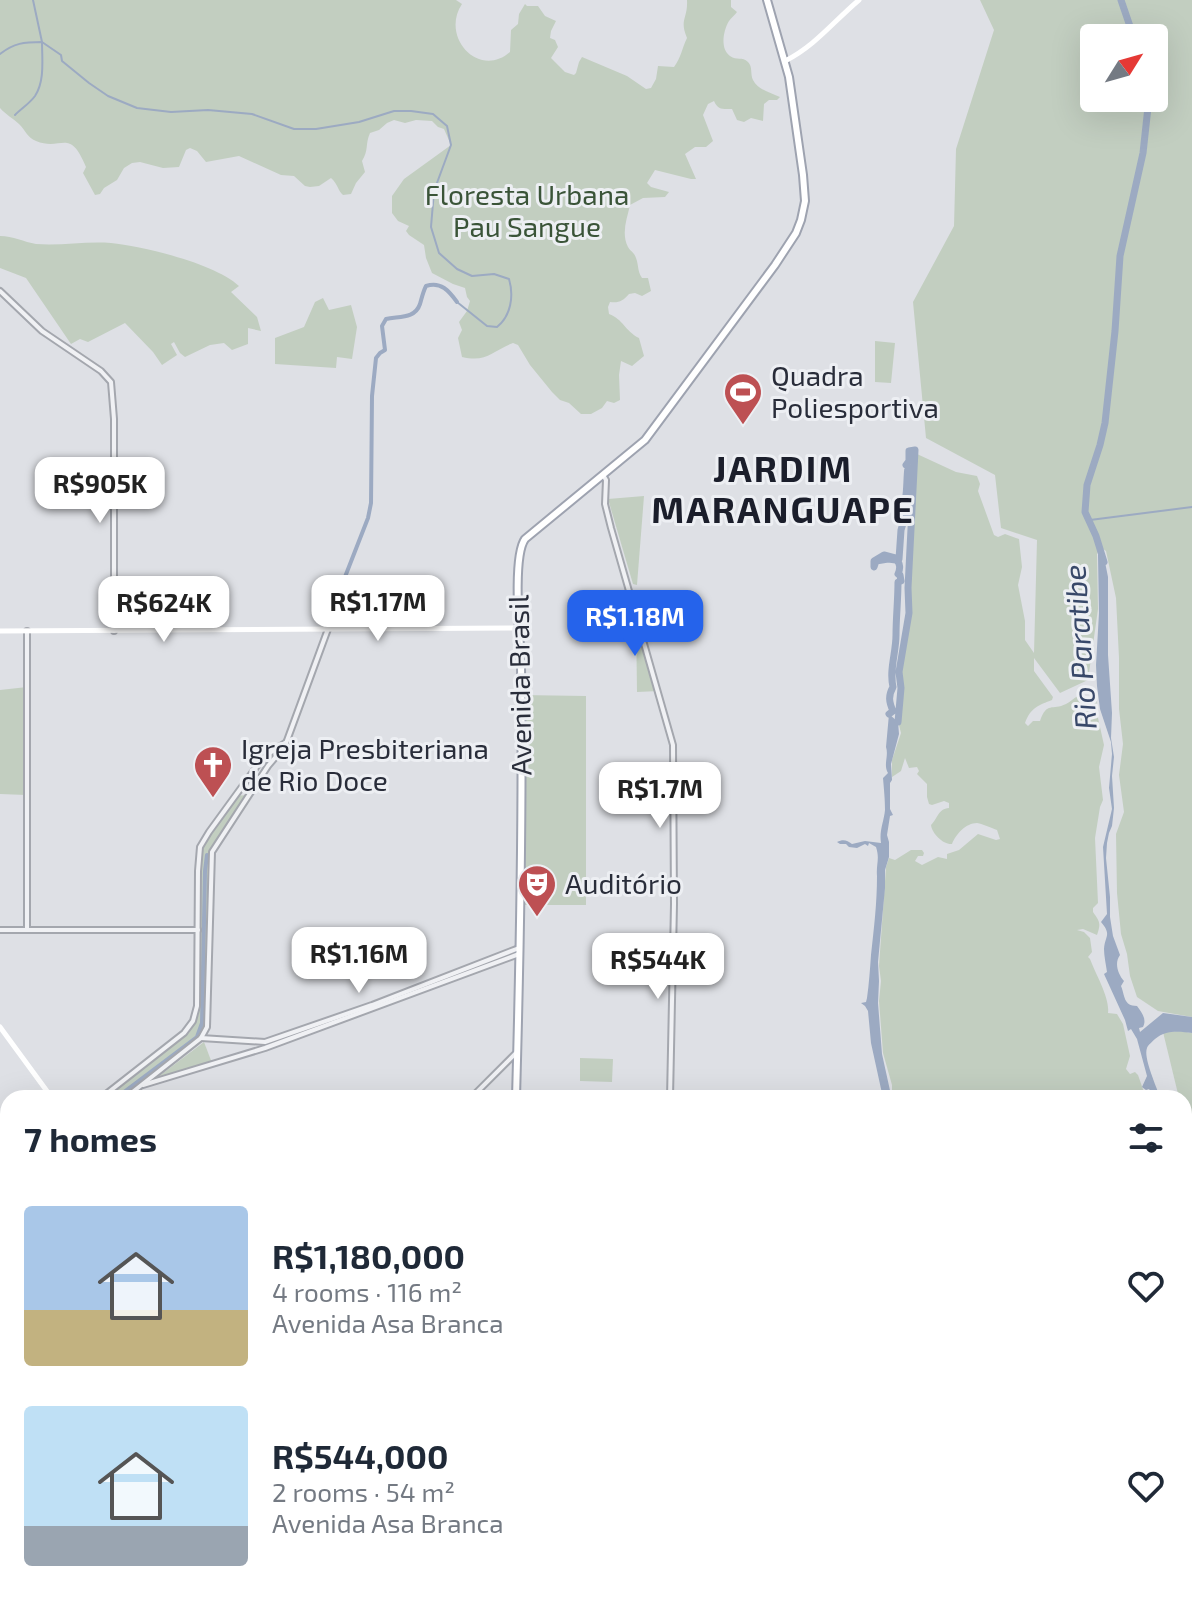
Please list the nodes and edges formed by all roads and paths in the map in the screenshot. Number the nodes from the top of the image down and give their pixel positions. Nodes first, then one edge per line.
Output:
1 (767, 0) edge
2 (859, 0) edge
3 (785, 61) junction
4 (0, 291) edge
5 (603, 475) junction
6 (520, 628) junction
7 (328, 629) junction
8 (0, 631) edge
9 (27, 631) junction
10 (114, 631) junction
11 (287, 742) junction
12 (276, 748) junction
13 (270, 762) junction
14 (252, 772) junction
15 (260, 778) junction
16 (0, 930) edge
17 (27, 930) junction
18 (198, 930) junction
19 (519, 951) junction
20 (372, 1007) junction
21 (0, 1027) edge
22 (201, 1038) junction
23 (517, 1052) junction
24 (505, 1064) junction
25 (516, 1071) junction
26 (140, 1086) junction
27 (46, 1090) edge
28 (111, 1090) edge
29 (135, 1090) edge
30 (479, 1090) edge
31 (516, 1090) edge
32 (670, 1090) edge

1 - 3 main road, Avenida Brasil
2 - 3 main road
3 - 5 main road, Avenida Brasil
4 - 10 street
5 - 6 main road, Avenida Brasil
5 - 32 street
6 - 7 main road
6 - 19 main road, Avenida Brasil
7 - 10 main road
7 - 11 street
8 - 9 main road
9 - 10 main road
9 - 17 street
11 - 12 street
11 - 13 street
12 - 13 street
12 - 14 street
13 - 15 street
14 - 15 street
14 - 18 street
15 - 22 street
16 - 17 street
17 - 18 street
18 - 28 street
19 - 20 street
19 - 23 main road, Avenida Brasil
20 - 22 street
20 - 26 street
21 - 27 main road
22 - 26 street
23 - 24 street
23 - 25 main road, Avenida Brasil
24 - 25 street
24 - 30 street
25 - 31 main road, Avenida Brasil
26 - 29 street

